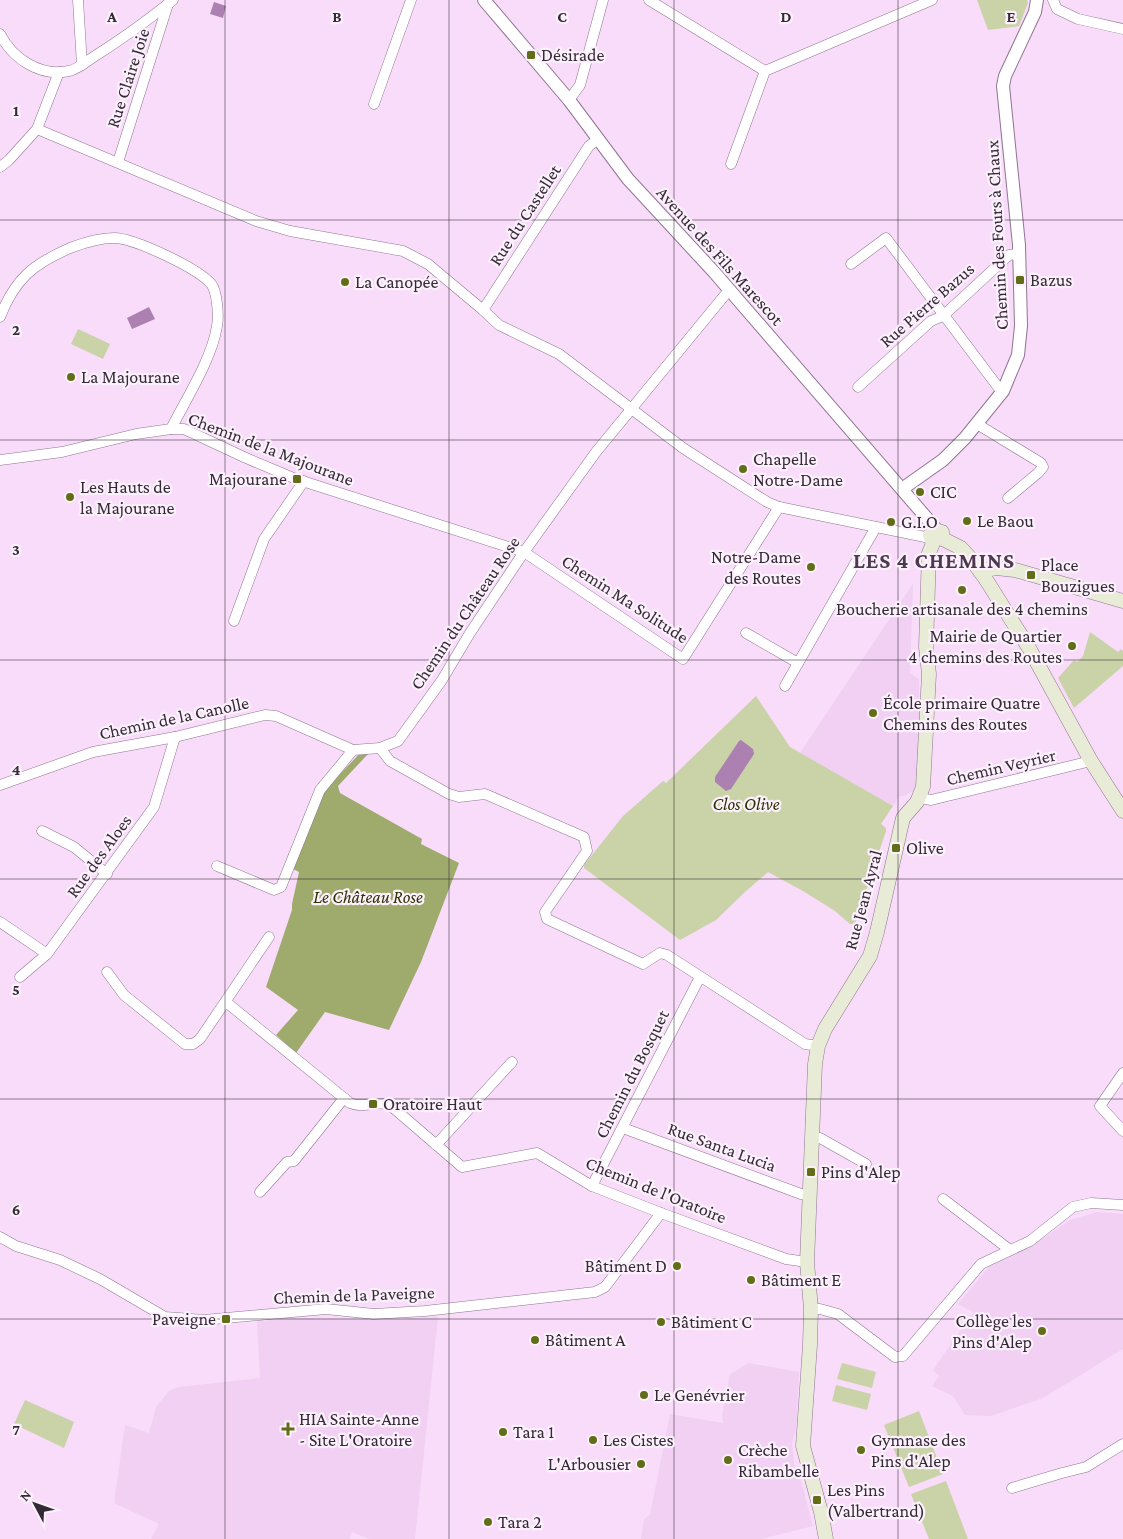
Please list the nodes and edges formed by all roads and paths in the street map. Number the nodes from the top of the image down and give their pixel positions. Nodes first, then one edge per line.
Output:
1 (78, 0) edge
2 (411, 0) edge
3 (484, 0) edge
4 (603, 0) edge
5 (649, 0) edge
6 (932, 0) edge
7 (1052, 0) edge
8 (1037, 2) edge
9 (166, 3) edge
10 (1123, 29) edge
11 (0, 34) edge
12 (82, 64) junction
13 (766, 71) junction
14 (59, 72) junction
15 (569, 100) junction
16 (374, 104) dead end
17 (37, 129) junction
18 (597, 140) junction
19 (118, 162) junction
20 (731, 164) dead end
21 (0, 167) edge
22 (1019, 254) junction
23 (851, 264) dead end
24 (729, 290) junction
25 (483, 310) junction
26 (943, 316) junction
27 (0, 317) edge
28 (858, 387) dead end
29 (1002, 391) junction
30 (632, 409) junction
31 (977, 424) junction
32 (171, 429) junction
33 (0, 460) edge
34 (304, 481) junction
35 (902, 489) junction
36 (1008, 498) dead end
37 (779, 506) junction
38 (876, 527) junction
39 (936, 537) junction
40 (524, 552) junction
41 (980, 571) junction
42 (1123, 601) edge
43 (234, 621) dead end
44 (746, 633) dead end
45 (798, 664) junction
46 (785, 686) dead end
47 (175, 737) junction
48 (380, 748) junction
49 (353, 750) junction
50 (1091, 762) junction
51 (0, 785) edge
52 (919, 798) junction
53 (1123, 811) edge
54 (42, 831) dead end
55 (217, 866) dead end
56 (107, 874) junction
57 (0, 922) edge
58 (269, 937) dead end
59 (47, 954) junction
60 (106, 972) dead end
61 (20, 976) dead end
62 (700, 977) junction
63 (226, 1002) junction
64 (818, 1046) junction
65 (512, 1062) dead end
66 (1123, 1073) edge
67 (344, 1098) junction
68 (623, 1128) junction
69 (1123, 1131) edge
70 (812, 1139) junction
71 (436, 1145) junction
72 (866, 1164) dead end
73 (592, 1186) junction
74 (260, 1192) dead end
75 (810, 1195) junction
76 (943, 1199) dead end
77 (1123, 1205) edge
78 (661, 1213) junction
79 (0, 1237) edge
80 (1010, 1250) junction
81 (807, 1262) junction
82 (811, 1309) junction
83 (1123, 1444) edge
84 (1012, 1488) dead end
85 (821, 1512) junction
86 (826, 1539) edge
87 (831, 1539) edge

1 - 12 street
2 - 16 street
3 - 15 street, Avenue des Fils Marescot
4 - 15 street
5 - 13 street
6 - 13 street
7 - 8 street
7 - 10 street
8 - 22 street, Chemin des Fours à Chaux
9 - 12 street
9 - 19 street, Rue Claire Joie
11 - 14 street
12 - 14 street
13 - 20 street
14 - 17 street
15 - 18 street, Avenue des Fils Marescot
17 - 19 street
17 - 21 street
18 - 24 street, Avenue des Fils Marescot
18 - 25 street, Rue du Castellet
19 - 25 street
22 - 26 street, Rue Pierre Bazus
22 - 29 street, Chemin des Fours à Chaux
23 - 26 street
24 - 30 street, Chemin du Château Rose
24 - 35 street, Avenue des Fils Marescot
25 - 30 street
26 - 28 street, Rue Pierre Bazus
26 - 29 street
27 - 32 street
29 - 31 street, Chemin des Fours à Chaux
30 - 37 street
30 - 40 street, Chemin du Château Rose
31 - 35 street, Chemin des Fours à Chaux
31 - 36 street
32 - 33 street, Chemin de la Majourane
32 - 34 street, Chemin de la Majourane
34 - 40 street, Chemin de la Majourane
34 - 43 street
35 - 39 street, Avenue des Fils Marescot
37 - 38 street
37 - 40 street, Chemin Ma Solitude
38 - 39 street
38 - 45 street
39 - 41 main road
39 - 52 main road, Rue Jean Ayral
40 - 48 street, Chemin du Château Rose
41 - 42 main road
41 - 50 main road
44 - 45 street
45 - 46 street
47 - 49 street, Chemin de la Canolle
47 - 51 street, Chemin de la Canolle
47 - 56 street, Rue des Aloes
48 - 49 street, Chemin du Château Rose
48 - 62 street
49 - 55 street
50 - 52 street, Chemin Veyrier
50 - 53 main road
52 - 64 main road, Rue Jean Ayral
54 - 56 street
56 - 59 street, Rue des Aloes
57 - 59 street
58 - 63 street
59 - 61 street, Rue des Aloes
60 - 63 street
62 - 64 street
62 - 68 street, Chemin du Bosquet
63 - 67 street, Chemin de l'Oratoire
64 - 70 main road, Rue Jean Ayral
65 - 71 street
66 - 69 street
67 - 71 street, Chemin de l'Oratoire
67 - 74 street
68 - 73 street, Chemin du Bosquet
68 - 75 street, Rue Santa Lucia
70 - 72 street
70 - 75 main road, Rue Jean Ayral
71 - 73 street, Chemin de l'Oratoire
73 - 78 street, Chemin de l'Oratoire
75 - 81 main road, Rue Jean Ayral
76 - 80 street
77 - 80 street
78 - 79 street, Chemin de la Paveigne
78 - 81 street, Chemin de l'Oratoire
80 - 82 street
81 - 82 main road, Rue Jean Ayral
82 - 85 main road, Rue Jean Ayral
83 - 84 street
85 - 86 main road
85 - 87 main road

